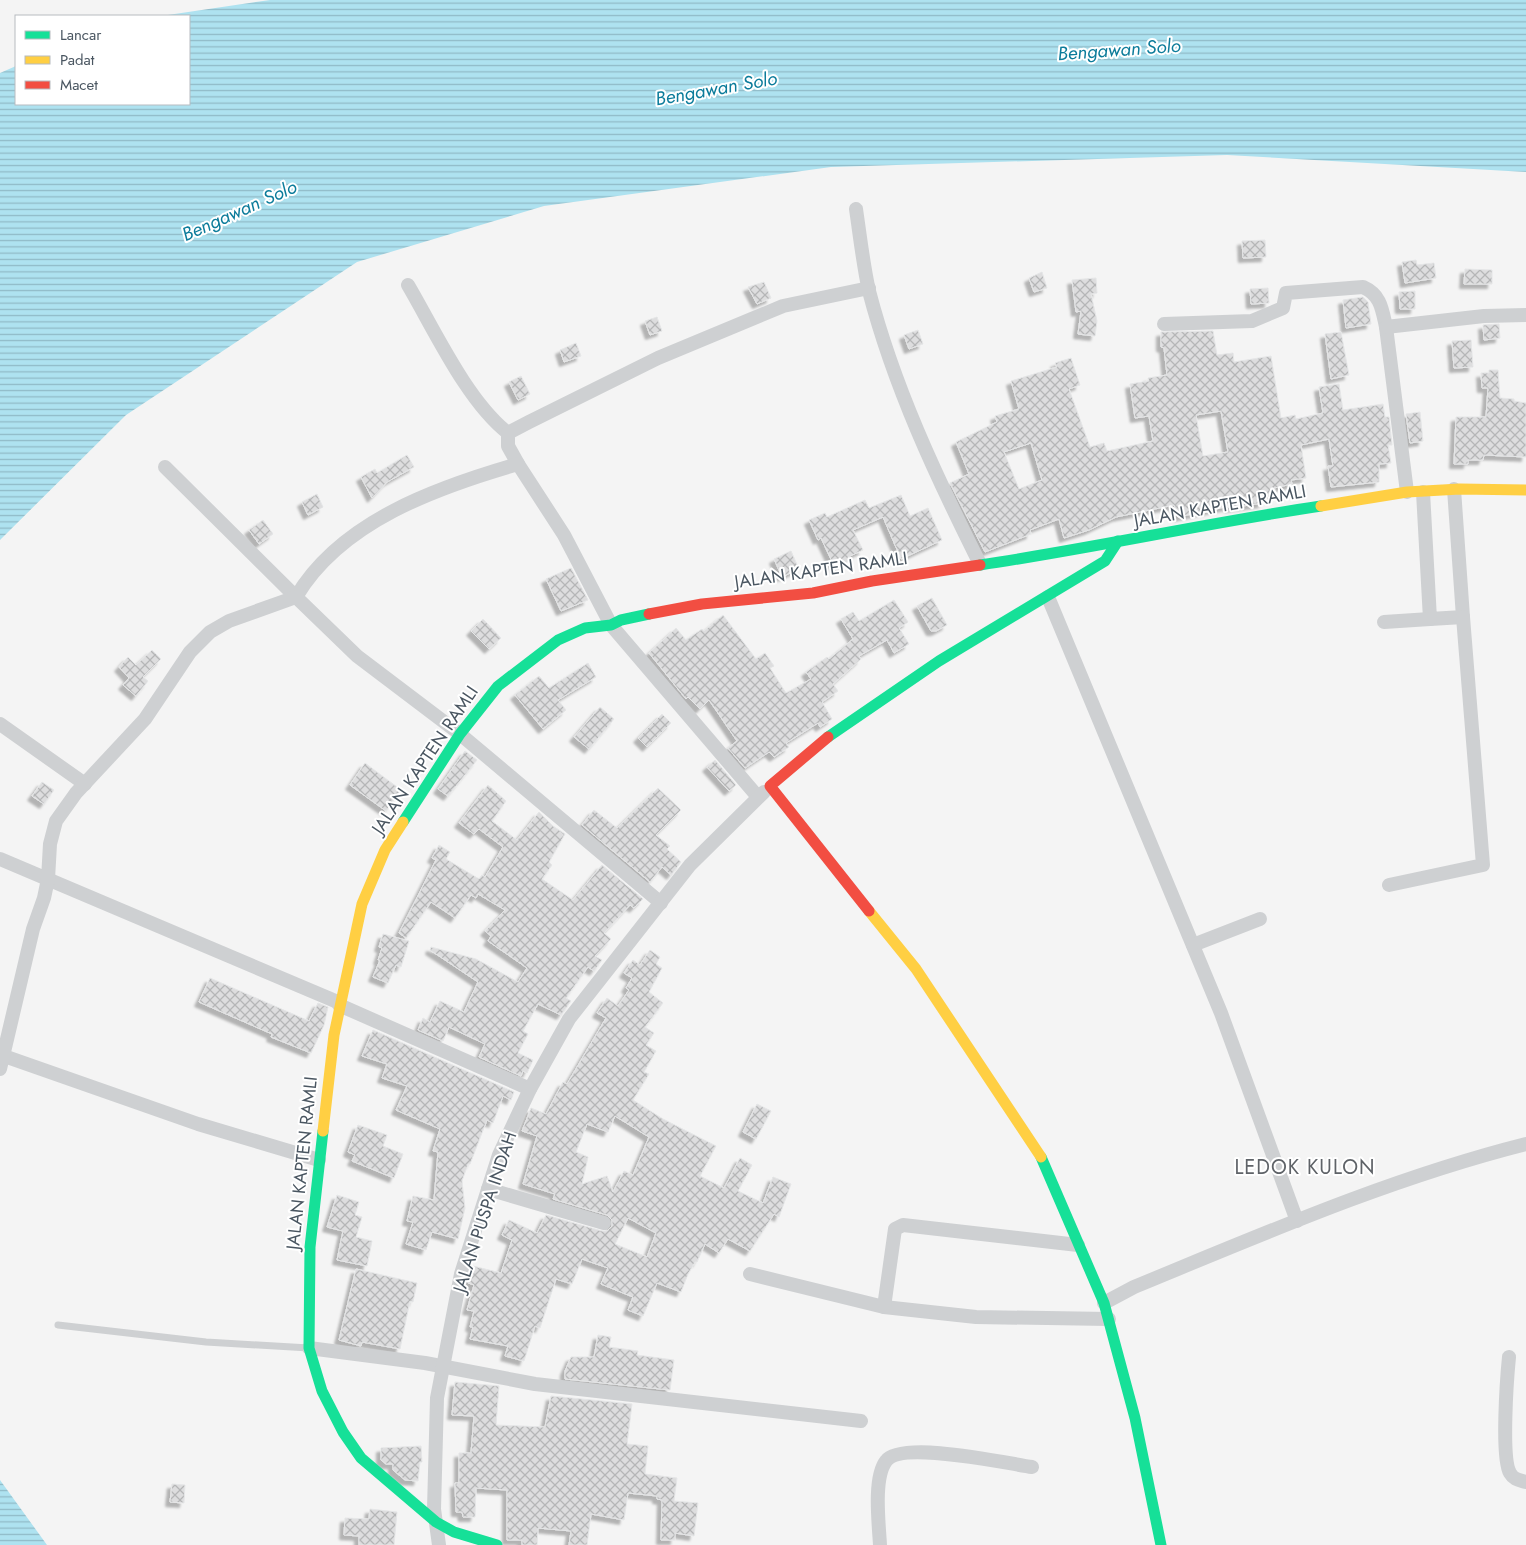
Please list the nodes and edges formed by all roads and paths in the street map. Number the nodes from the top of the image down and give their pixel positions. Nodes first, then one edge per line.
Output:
1 (856, 209) dead end
2 (408, 285) dead end
3 (869, 288) junction
4 (1526, 315) edge
5 (1164, 324) dead end
6 (1386, 327) junction
7 (508, 433) junction
8 (518, 464) junction
9 (165, 467) dead end
10 (1454, 489) junction
11 (1526, 490) edge
12 (1407, 492) junction
13 (1423, 492) junction
14 (1118, 541) junction
15 (980, 564) junction
16 (296, 596) junction
17 (1048, 597) junction
18 (1463, 617) junction
19 (1430, 619) junction
20 (1384, 622) dead end
21 (611, 625) junction
22 (0, 724) edge
23 (460, 734) junction
24 (85, 784) junction
25 (770, 786) junction
26 (758, 797) junction
27 (0, 859) edge
28 (48, 879) junction
29 (1389, 885) dead end
30 (661, 903) junction
31 (1260, 919) dead end
32 (1193, 945) junction
33 (340, 1004) junction
34 (2, 1063) edge
35 (530, 1088) junction
36 (1526, 1144) edge
37 (318, 1160) junction
38 (488, 1189) junction
39 (1297, 1221) junction
40 (604, 1223) dead end
41 (1078, 1245) junction
42 (750, 1274) dead end
43 (1104, 1303) junction
44 (884, 1307) junction
45 (1109, 1320) junction
46 (58, 1326) dead end
47 (309, 1348) junction
48 (1509, 1356) dead end
49 (442, 1368) junction
50 (861, 1421) dead end
51 (1032, 1467) dead end
52 (1526, 1482) edge
53 (436, 1522) junction
54 (439, 1545) edge
55 (497, 1545) edge
56 (880, 1545) edge
57 (1161, 1545) edge

1 - 3 street
2 - 7 street
3 - 7 street
3 - 15 street
4 - 6 street
5 - 6 street
6 - 12 street
7 - 8 street
8 - 16 street
8 - 21 street
9 - 16 street
10 - 11 street, JALAN KAPTEN RAMLI
10 - 13 street, JALAN KAPTEN RAMLI
10 - 18 street
12 - 13 street, JALAN KAPTEN RAMLI
12 - 14 street, JALAN KAPTEN RAMLI
13 - 19 street
14 - 15 street, JALAN KAPTEN RAMLI
14 - 17 street
15 - 21 street, JALAN KAPTEN RAMLI
16 - 23 street
16 - 24 street
17 - 25 street
17 - 32 street
18 - 19 street
18 - 29 street
19 - 20 street
21 - 23 street, JALAN KAPTEN RAMLI
21 - 26 street
22 - 24 street
23 - 30 street
23 - 33 street, JALAN KAPTEN RAMLI
24 - 28 street
25 - 26 street, JALAN PUSPA INDAH
25 - 41 street
26 - 30 street, JALAN PUSPA INDAH
27 - 28 street
28 - 33 street
28 - 34 street
30 - 35 street, JALAN PUSPA INDAH
31 - 32 street
32 - 39 street
33 - 35 street
33 - 37 street, JALAN KAPTEN RAMLI
34 - 37 street
35 - 38 street, JALAN PUSPA INDAH
36 - 39 street
37 - 47 street, JALAN KAPTEN RAMLI
38 - 40 street
38 - 49 street, JALAN PUSPA INDAH
39 - 43 street
41 - 43 street
41 - 44 street
42 - 44 street
43 - 45 street
44 - 45 street
45 - 57 street
46 - 47 lane
47 - 49 street
47 - 53 street, JALAN KAPTEN RAMLI
48 - 52 street
49 - 50 street
49 - 53 street, JALAN PUSPA INDAH
51 - 56 street
53 - 54 street, JALAN PUSPA INDAH
53 - 55 street, JALAN KAPTEN RAMLI

